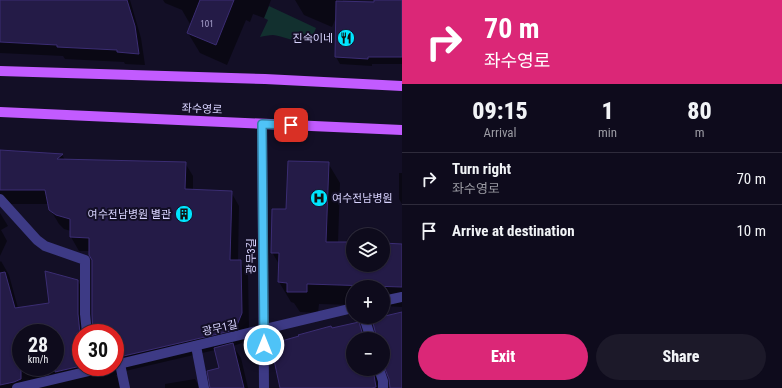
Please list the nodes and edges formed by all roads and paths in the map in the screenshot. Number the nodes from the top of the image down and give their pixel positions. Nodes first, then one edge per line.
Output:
1 (0, 71) edge
2 (402, 86) edge
3 (0, 112) edge
4 (262, 124) junction
5 (402, 130) edge
6 (0, 199) edge
7 (402, 297) edge
8 (390, 300) edge
9 (346, 310) edge
10 (86, 324) edge
11 (264, 330) junction
12 (196, 346) junction
13 (124, 362) edge
14 (72, 374) edge
15 (121, 376) edge
16 (381, 376) edge
17 (17, 388) edge
18 (125, 388) edge
19 (204, 388) edge
20 (264, 388) edge
21 (383, 388) edge

1 - 2 main road
3 - 4 main road, 좌수영로
4 - 5 main road, 좌수영로
4 - 11 street, 광무3길
6 - 10 street
7 - 8 street
9 - 11 street, 광무1길
11 - 12 street, 광무1길
11 - 20 street, 광무3길
12 - 13 street, 광무1길
12 - 19 street
14 - 17 street
15 - 18 street
16 - 21 street

